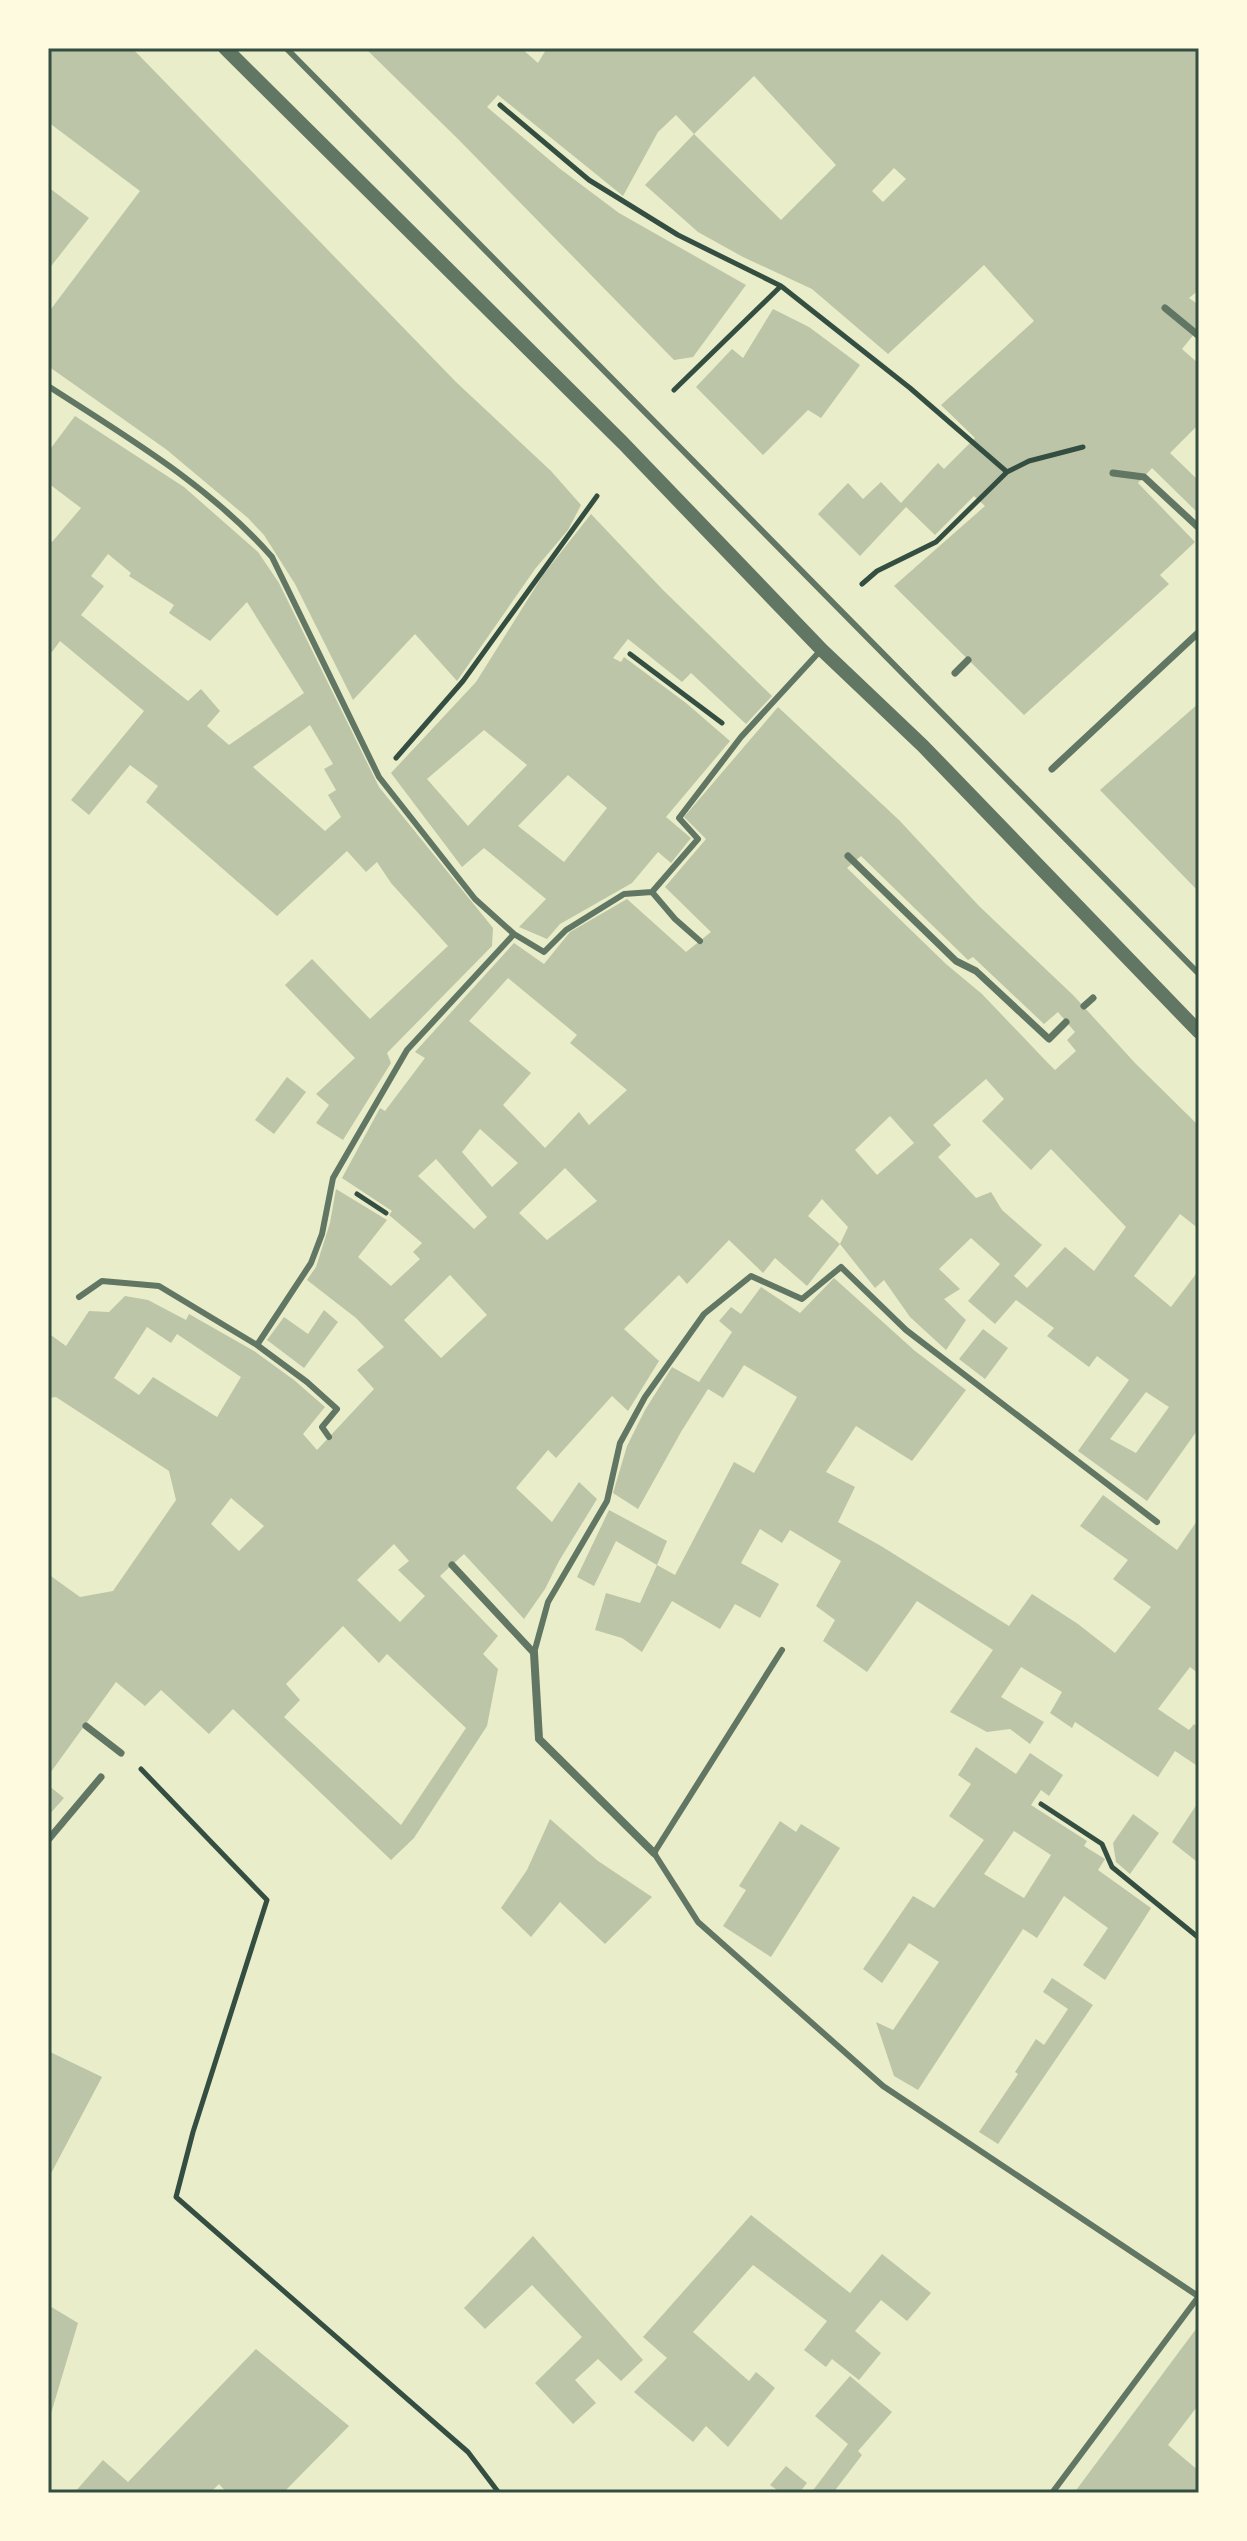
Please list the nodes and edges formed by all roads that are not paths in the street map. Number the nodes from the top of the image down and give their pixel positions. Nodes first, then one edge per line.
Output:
1 (225, 48) edge
2 (286, 48) edge
3 (1165, 308) dead end
4 (1199, 336) edge
5 (48, 386) edge
6 (1113, 473) dead end
7 (1199, 528) edge
8 (1199, 632) edge
9 (822, 650) junction
10 (968, 660) dead end
11 (955, 673) dead end
12 (1052, 769) dead end
13 (848, 856) dead end
14 (652, 892) junction
15 (514, 934) junction
16 (700, 941) dead end
17 (1199, 974) edge
18 (1093, 998) dead end
19 (1084, 1006) dead end
20 (1066, 1022) dead end
21 (1199, 1032) edge
22 (79, 1297) dead end
23 (257, 1345) junction
24 (329, 1437) dead end
25 (1157, 1522) dead end
26 (452, 1565) dead end
27 (782, 1650) dead end
28 (534, 1653) junction
29 (86, 1726) dead end
30 (121, 1753) road end
31 (101, 1777) dead end
32 (48, 1840) edge
33 (654, 1853) junction
34 (1198, 2296) edge
35 (1052, 2493) edge

1 - 9 street
2 - 17 lane
3 - 4 street
5 - 15 lane
6 - 7 street
8 - 12 street
9 - 14 lane
9 - 21 street
10 - 11 street
13 - 20 street
14 - 15 lane
14 - 16 lane
15 - 23 lane
18 - 19 street
22 - 23 lane
23 - 24 lane
25 - 28 lane
26 - 28 street
27 - 33 lane
28 - 33 street
29 - 30 street
31 - 32 street
33 - 34 lane
34 - 35 lane

